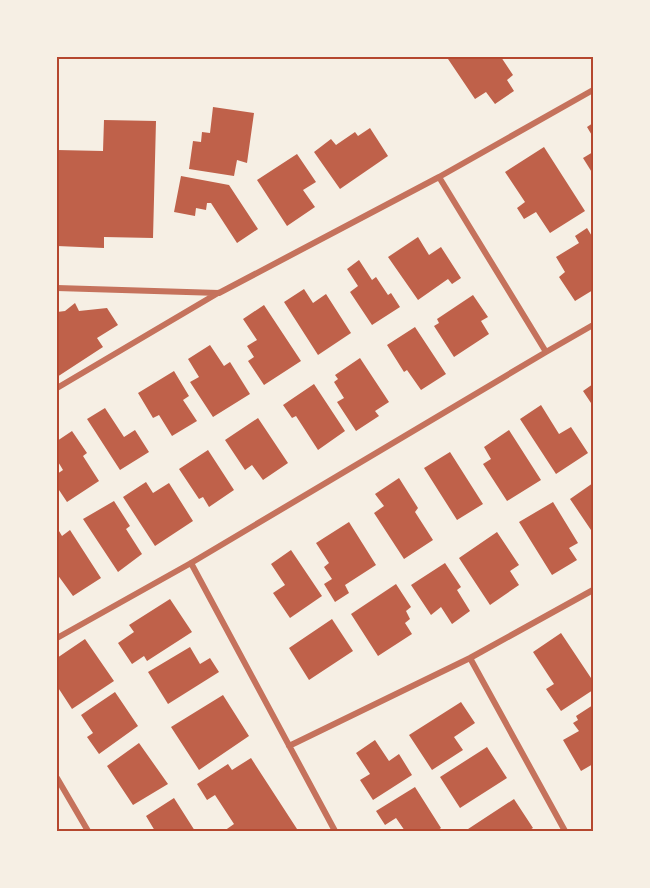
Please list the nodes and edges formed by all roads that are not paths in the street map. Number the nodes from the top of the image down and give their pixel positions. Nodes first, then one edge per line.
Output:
1 (593, 90) edge
2 (439, 177) junction
3 (57, 288) edge
4 (219, 293) junction
5 (593, 326) edge
6 (546, 352) junction
7 (57, 388) edge
8 (192, 563) junction
9 (593, 590) edge
10 (57, 639) edge
11 (470, 658) junction
12 (289, 746) junction
13 (57, 778) edge
14 (88, 831) edge
15 (335, 831) edge
16 (565, 831) edge

1 - 2 street
2 - 4 street
2 - 6 street
3 - 4 street
4 - 7 street
5 - 6 street
6 - 8 street
8 - 10 street
8 - 12 street
9 - 11 street
11 - 12 street
11 - 16 street
12 - 15 street
13 - 14 street

